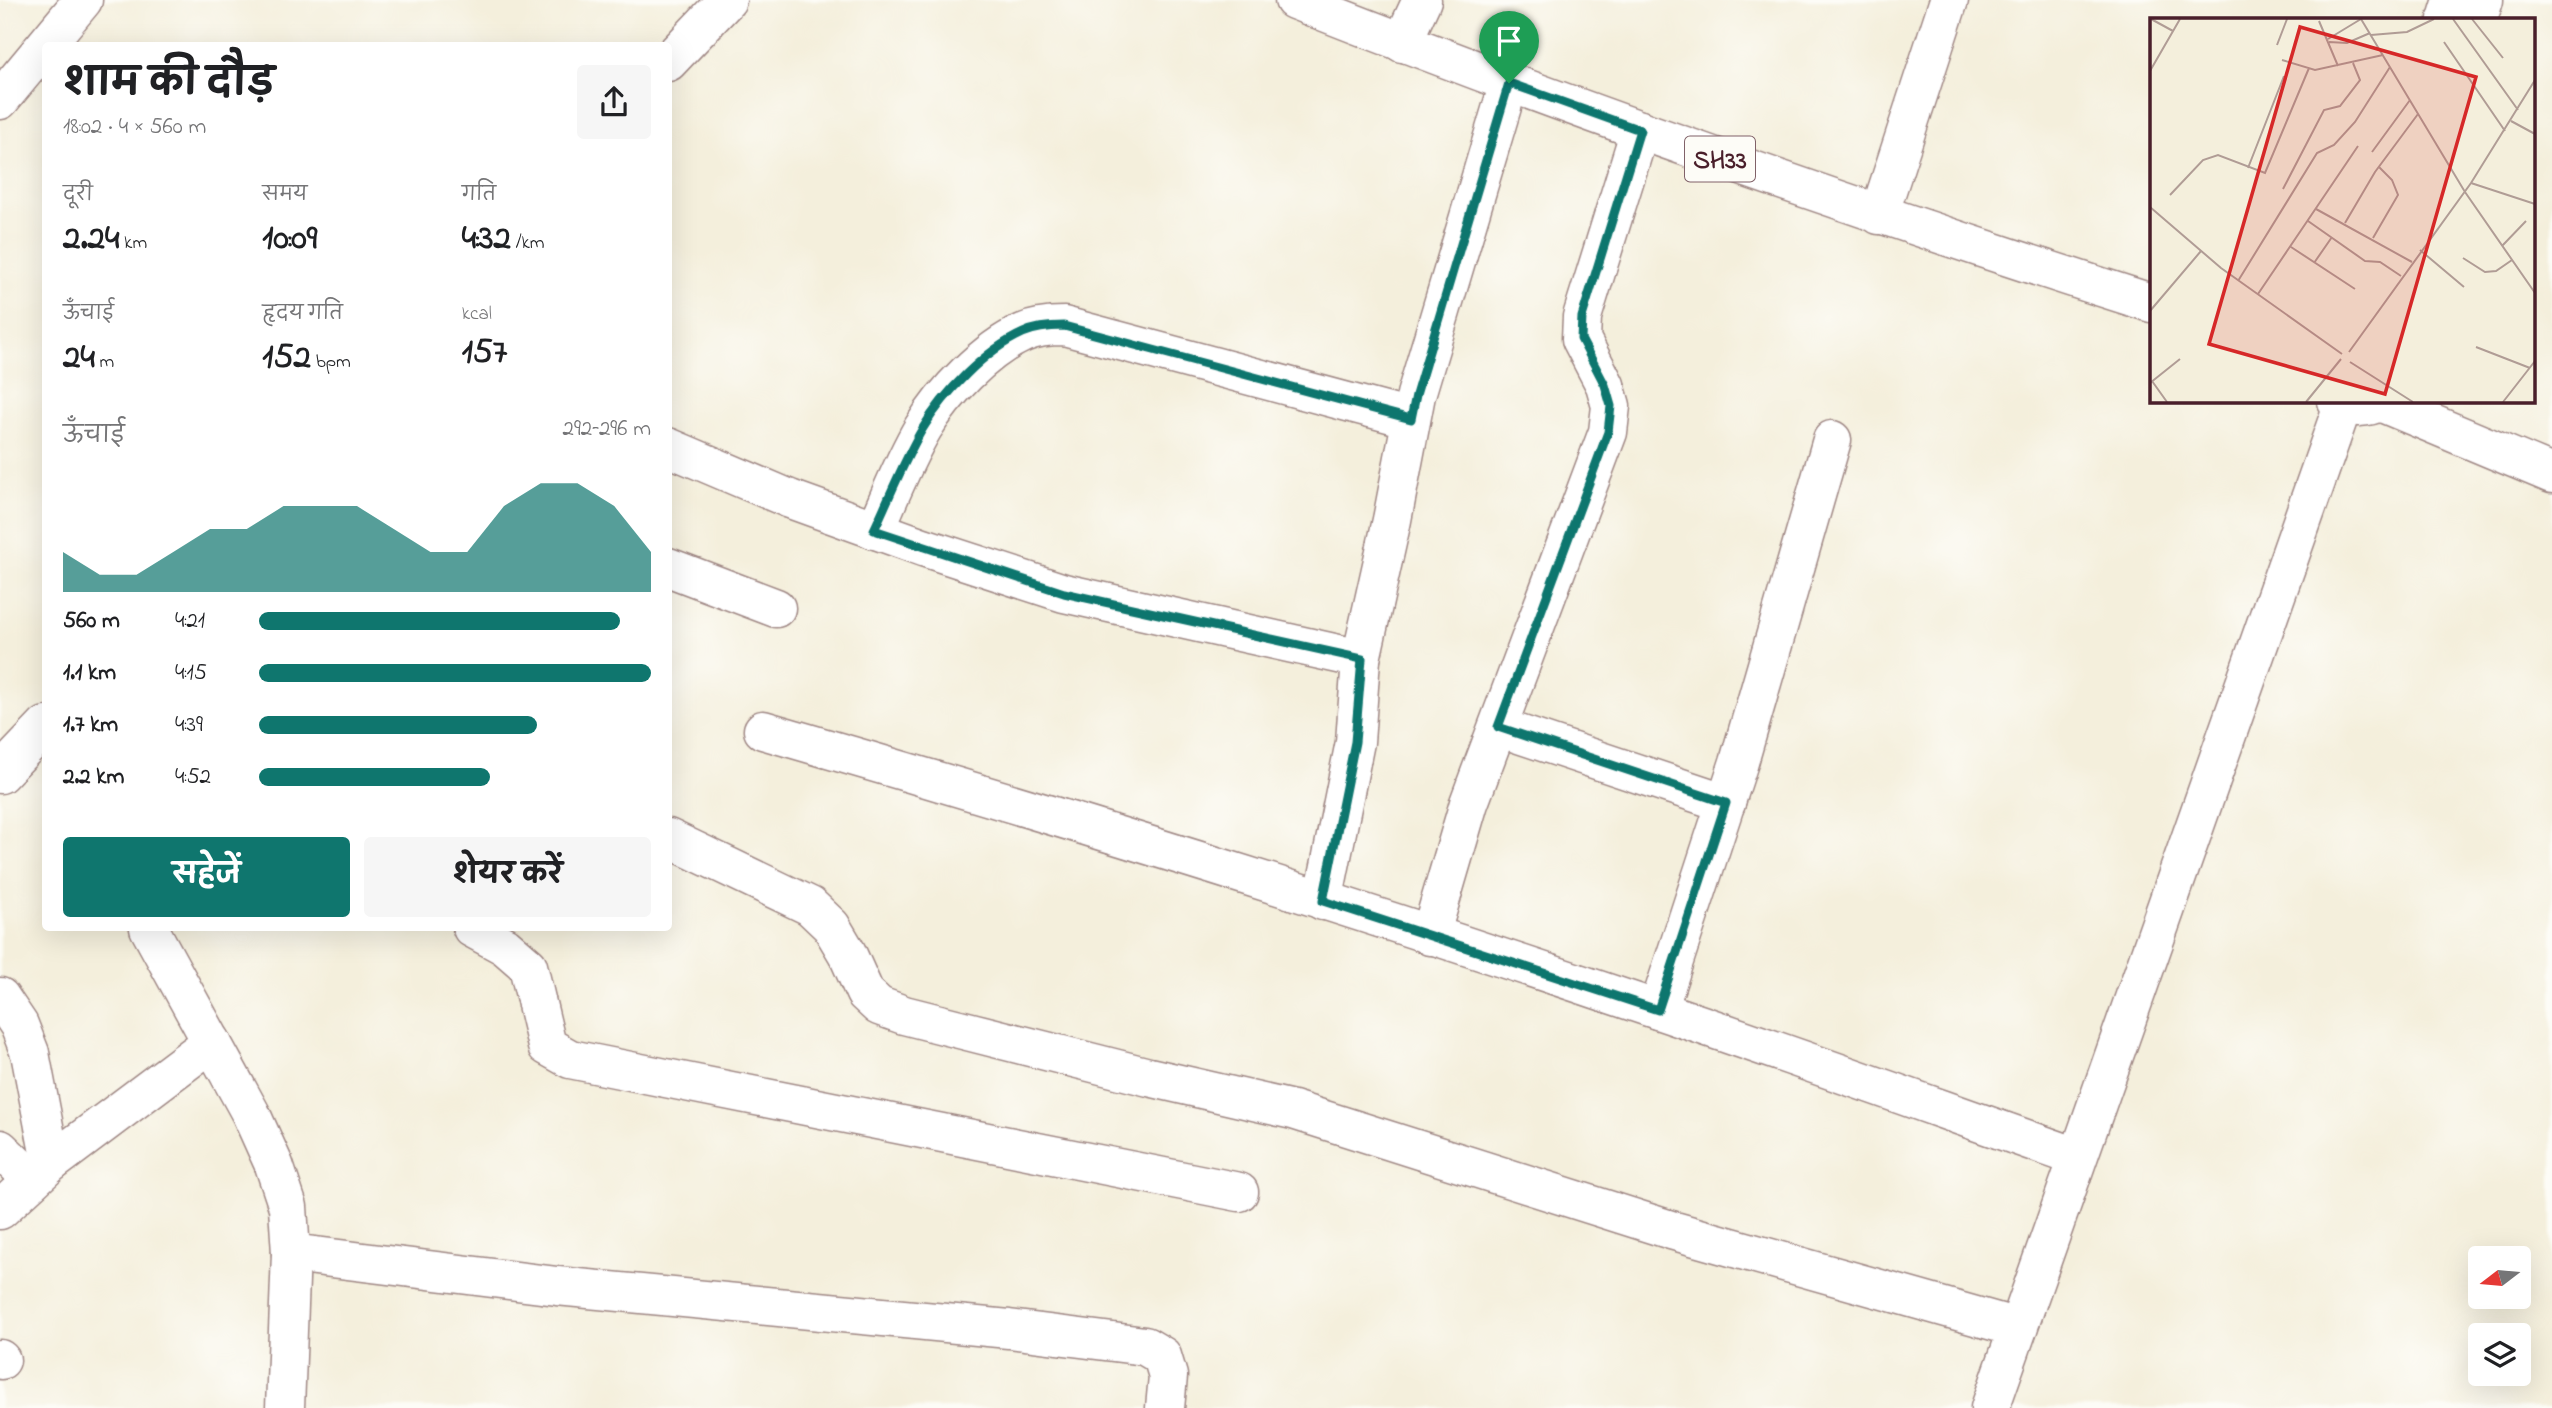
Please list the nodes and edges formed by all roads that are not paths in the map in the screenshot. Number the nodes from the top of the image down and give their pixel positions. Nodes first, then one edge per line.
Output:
1 (83, 0) edge
2 (727, 0) edge
3 (1294, 0) edge
4 (1422, 0) edge
5 (1949, 0) edge
6 (2453, 0) edge
7 (2484, 0) edge
8 (2447, 18) edge
9 (2479, 18) edge
10 (48, 42) edge
11 (1402, 43) junction
12 (42, 49) edge
13 (672, 58) edge
14 (1509, 83) junction
15 (0, 100) edge
16 (1640, 130) junction
17 (1879, 215) junction
18 (2150, 303) edge
19 (2381, 402) edge
20 (2340, 403) edge
21 (1411, 419) junction
22 (1832, 440) dead end
23 (672, 449) edge
24 (2552, 474) edge
25 (874, 530) junction
26 (672, 568) edge
27 (776, 608) dead end
28 (1362, 659) junction
29 (1498, 727) junction
30 (763, 730) dead end
31 (42, 738) edge
32 (0, 774) edge
33 (1726, 803) junction
34 (672, 840) edge
35 (1323, 901) junction
36 (478, 931) edge
37 (160, 932) edge
38 (1430, 936) junction
39 (0, 997) edge
40 (1658, 1010) junction
41 (212, 1042) junction
42 (0, 1149) edge
43 (2077, 1157) junction
44 (42, 1172) junction
45 (1239, 1192) dead end
46 (0, 1210) edge
47 (291, 1253) junction
48 (2018, 1328) junction
49 (285, 1408) edge
50 (1165, 1408) edge
51 (1990, 1408) edge

1 - 10 street
2 - 13 street
3 - 11 street, SH33
4 - 11 street
5 - 17 street
6 - 8 street
7 - 9 street
11 - 14 street, SH33
12 - 15 street
14 - 16 street, SH33
14 - 21 street
16 - 17 street, SH33
16 - 29 street
17 - 18 street, SH33
19 - 20 street
19 - 24 street
20 - 43 street
21 - 25 street
21 - 28 street
22 - 33 street
23 - 25 street
25 - 28 street
26 - 27 street
28 - 35 street
29 - 33 street
29 - 38 street
30 - 35 street
31 - 32 street
33 - 40 street
34 - 48 street
35 - 38 street
36 - 45 street
37 - 41 street
38 - 40 street
39 - 44 street
40 - 43 street
41 - 44 street
41 - 47 street
42 - 44 street
43 - 48 street
44 - 46 street
47 - 49 street
47 - 50 street
48 - 51 street

